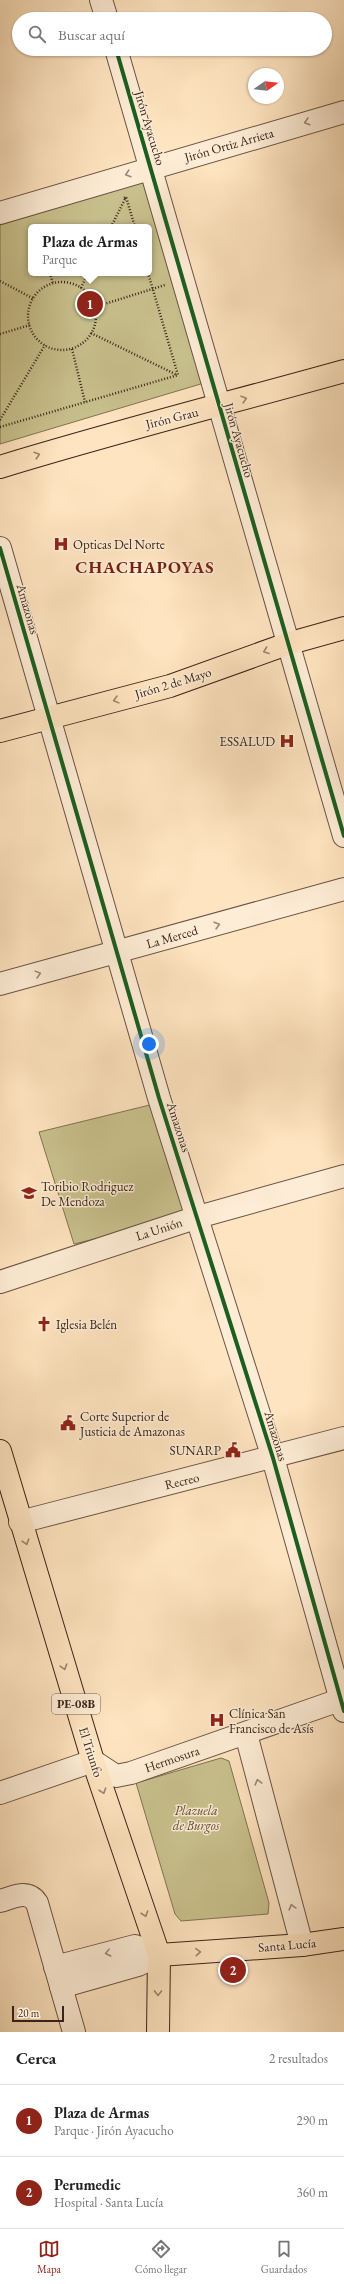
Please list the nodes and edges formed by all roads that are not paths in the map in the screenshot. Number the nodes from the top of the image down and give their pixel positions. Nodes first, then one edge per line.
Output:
1 (101, 0) edge
2 (105, 12) edge
3 (118, 56) edge
4 (344, 112) edge
5 (151, 167) junction
6 (0, 213) edge
7 (344, 371) edge
8 (218, 406) junction
9 (0, 467) edge
10 (0, 548) edge
11 (344, 628) edge
12 (288, 644) junction
13 (47, 717) junction
14 (0, 731) edge
15 (344, 836) edge
16 (344, 889) edge
17 (116, 953) junction
18 (0, 984) edge
19 (344, 1176) edge
20 (198, 1216) junction
21 (0, 1282) edge
22 (344, 1438) edge
23 (0, 1451) edge
24 (273, 1458) junction
25 (20, 1522) junction
26 (343, 1702) edge
27 (246, 1734) junction
28 (93, 1761) junction
29 (0, 1793) edge
30 (0, 1901) edge
31 (344, 1939) edge
32 (302, 1945) junction
33 (159, 1955) junction
34 (58, 1977) junction
35 (74, 2032) edge
36 (158, 2032) edge

1 - 2 street
3 - 5 street, Jirón Ayacucho
4 -> 5 street, Jirón Ortiz Arrieta
5 -> 6 street, Jirón Ortiz Arrieta
5 - 8 street, Jirón Ayacucho
8 -> 7 main road, Jirón Grau
9 -> 8 main road, Jirón Grau
8 - 12 street, Jirón Ayacucho
10 - 13 street, Amazonas
11 - 12 main road, Jirón 2 de Mayo
12 -> 13 main road, Jirón 2 de Mayo
12 - 15 street, Jirón Ayacucho
13 - 14 main road, Jirón 2 de Mayo
13 - 17 street, Amazonas
17 -> 16 street, La Merced
18 -> 17 street, La Merced
17 - 20 street, Amazonas
19 - 20 street, La Unión
20 - 21 street, La Unión
20 - 24 street, Amazonas
22 - 24 street, Recreo
23 - 25 main road, El Triunfo / PE-08B
24 - 25 street, Recreo
24 - 26 street, Amazonas
25 -> 28 main road, El Triunfo / PE-08B
26 - 27 street, Hermosura
27 - 28 street, Hermosura
32 -> 27 street
28 - 29 street
28 -> 33 main road, El Triunfo / PE-08B
30 - 34 street
31 - 32 main road, Santa Lucía
33 -> 32 main road, Santa Lucía
33 - 34 street, Santa Lucía
33 -> 36 main road, El Triunfo
34 - 35 street

